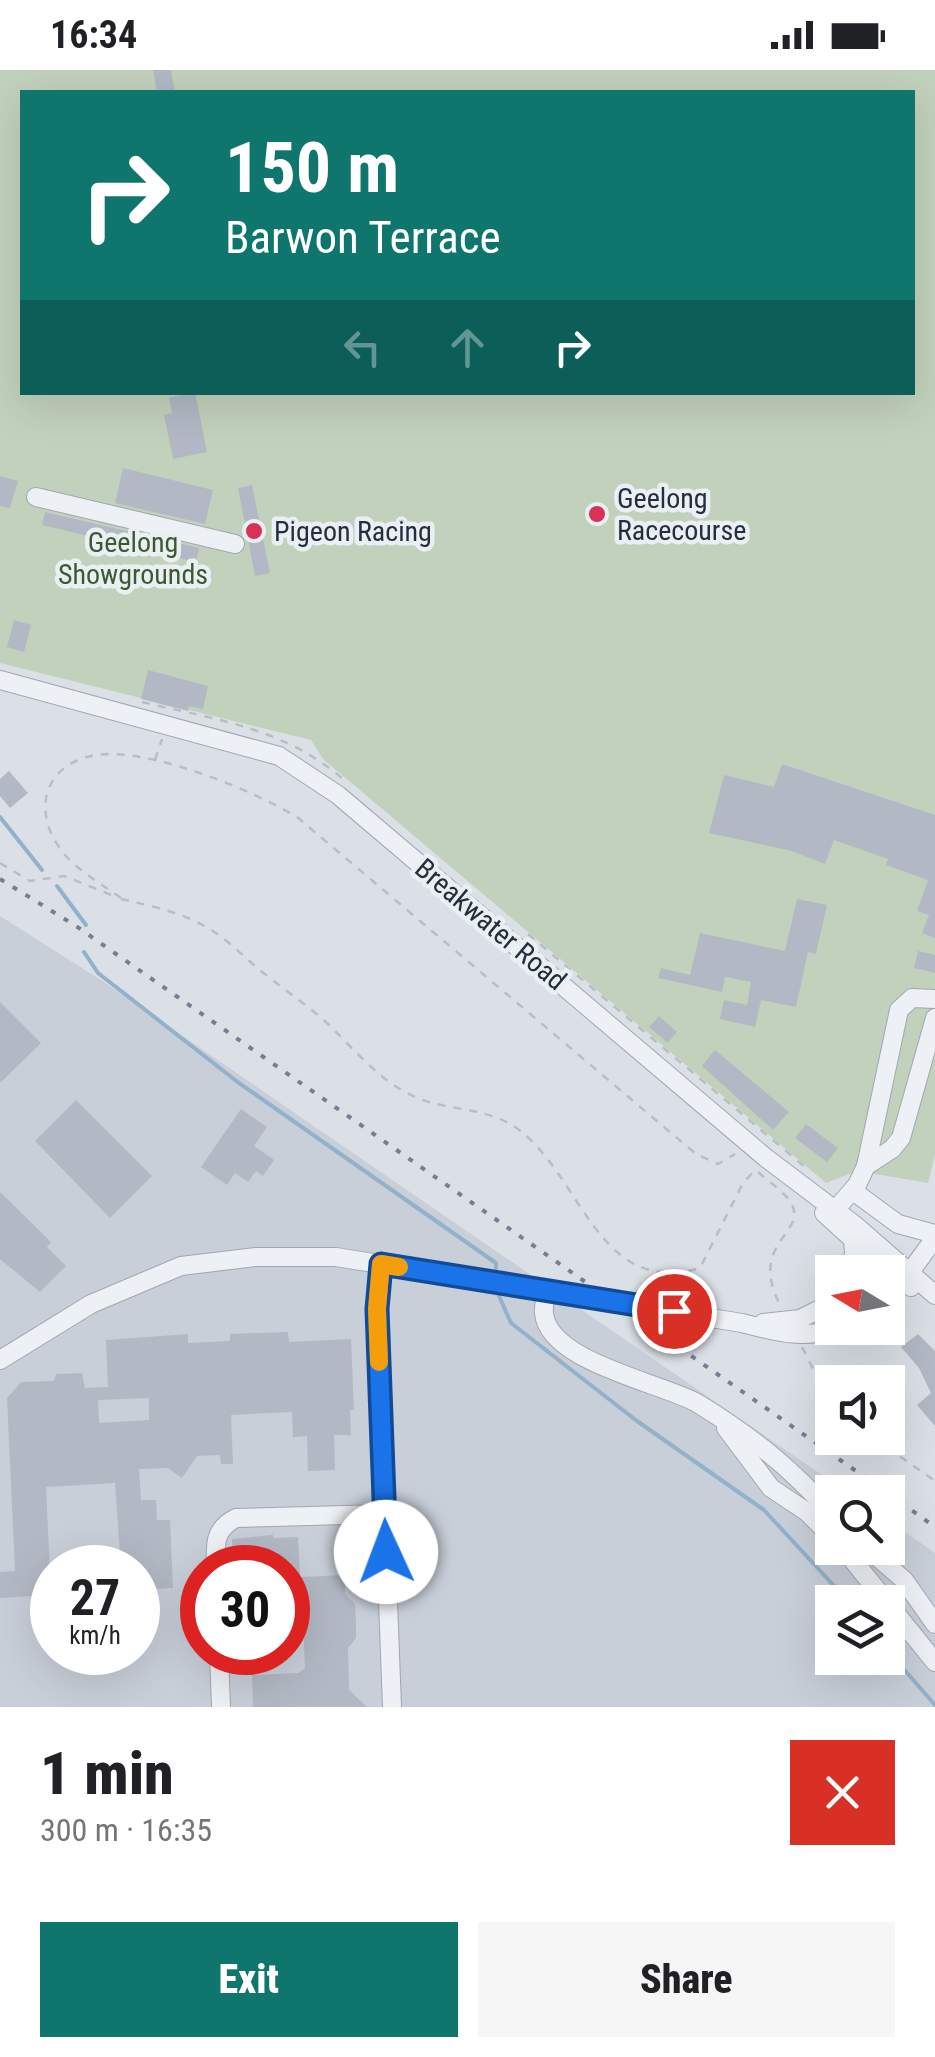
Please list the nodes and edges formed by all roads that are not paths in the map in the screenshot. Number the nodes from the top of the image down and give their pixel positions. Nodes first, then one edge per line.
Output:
1 (36, 497) dead end
2 (235, 544) dead end
3 (0, 680) edge
4 (935, 999) edge
5 (935, 1018) edge
6 (866, 1166) junction
7 (852, 1190) junction
8 (832, 1214) junction
9 (935, 1236) edge
10 (853, 1240) junction
11 (853, 1255) edge
12 (872, 1255) edge
13 (877, 1255) edge
14 (935, 1259) edge
15 (381, 1264) junction
16 (905, 1274) edge
17 (905, 1276) edge
18 (905, 1281) edge
19 (547, 1290) junction
20 (935, 1306) edge
21 (815, 1314) edge
22 (792, 1329) junction
23 (815, 1335) edge
24 (0, 1360) edge
25 (721, 1420) junction
26 (815, 1496) edge
27 (384, 1514) junction
28 (815, 1520) edge
29 (215, 1545) edge
30 (860, 1565) edge
31 (887, 1565) edge
32 (935, 1624) edge
33 (935, 1662) edge
34 (220, 1675) edge
35 (221, 1707) edge
36 (392, 1707) edge

1 - 2 street
3 - 8 street, Breakwater Road
4 - 6 street
5 - 6 street
6 - 7 street
7 - 8 street
7 - 9 street
8 - 10 street
8 - 13 street
9 - 16 street
10 - 11 street
10 - 12 street
14 - 17 street
15 - 19 street
15 - 24 street
15 - 27 street
18 - 20 street
19 - 22 street
19 - 25 street
21 - 22 street
22 - 23 street
25 - 26 street
25 - 28 street
27 - 29 street
27 - 36 street
30 - 33 street
31 - 32 street
34 - 35 street

